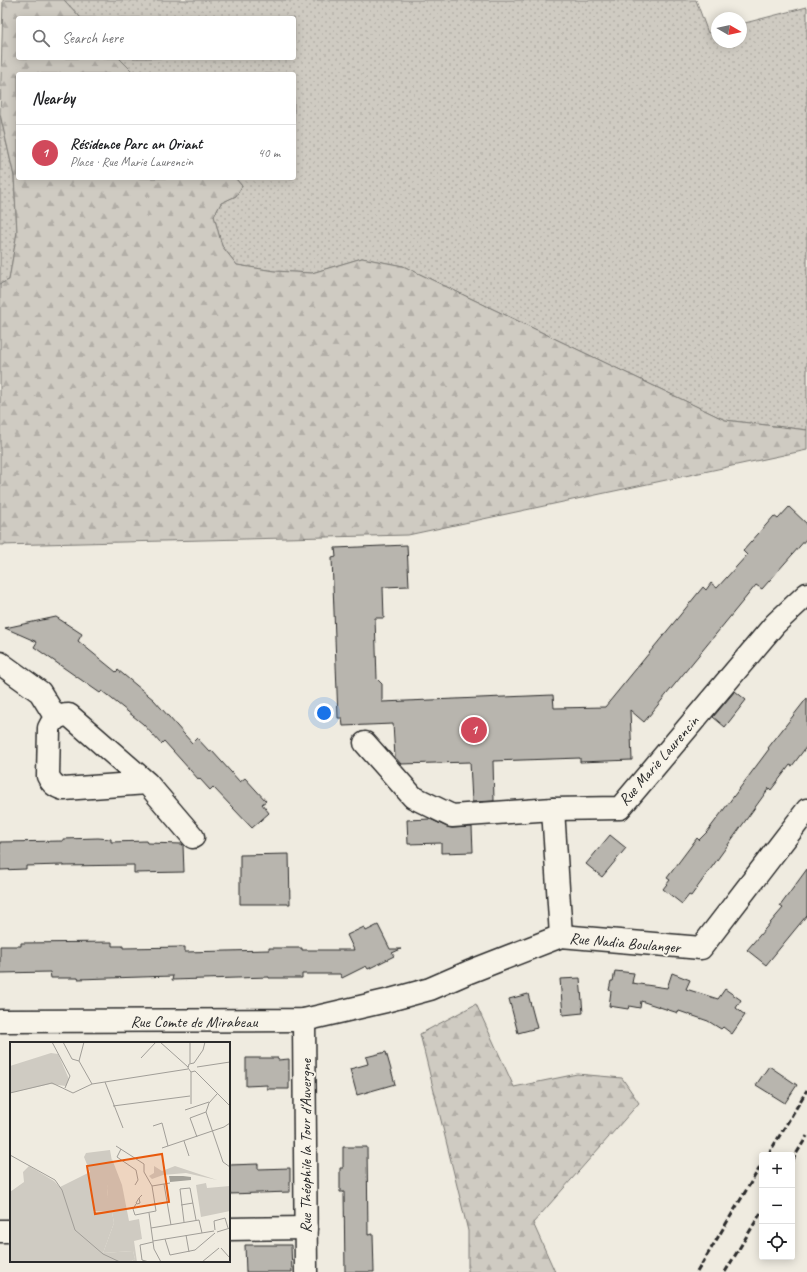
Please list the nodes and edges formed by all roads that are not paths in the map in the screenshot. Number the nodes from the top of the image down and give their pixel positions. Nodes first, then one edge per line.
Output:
1 (807, 594) edge
2 (0, 663) edge
3 (56, 718) junction
4 (365, 743) dead end
5 (147, 783) junction
6 (553, 809) junction
7 (807, 810) edge
8 (193, 837) dead end
9 (561, 936) junction
10 (386, 1001) joint
11 (304, 1020) junction
12 (0, 1021) edge
13 (230, 1228) edge
14 (306, 1228) junction
15 (10, 1230) edge
16 (0, 1231) edge
17 (306, 1272) edge

1 - 6 street, Rue Marie Laurencin
2 - 3 street
3 - 5 street
3 - 5 street
4 - 6 street, Rue Marie Laurencin
5 - 8 street
6 - 9 street
7 - 9 street, Rue Nadia Boulanger
9 - 10 street, Rue Nadia Boulanger
10 - 11 street, Rue Comte de Mirabeau
11 - 12 street, Rue Comte de Mirabeau
11 - 14 street, Rue Théophile la Tour d'Auvergne
13 - 14 street
14 - 17 street, Rue Théophile la Tour d'Auvergne
15 - 16 street

